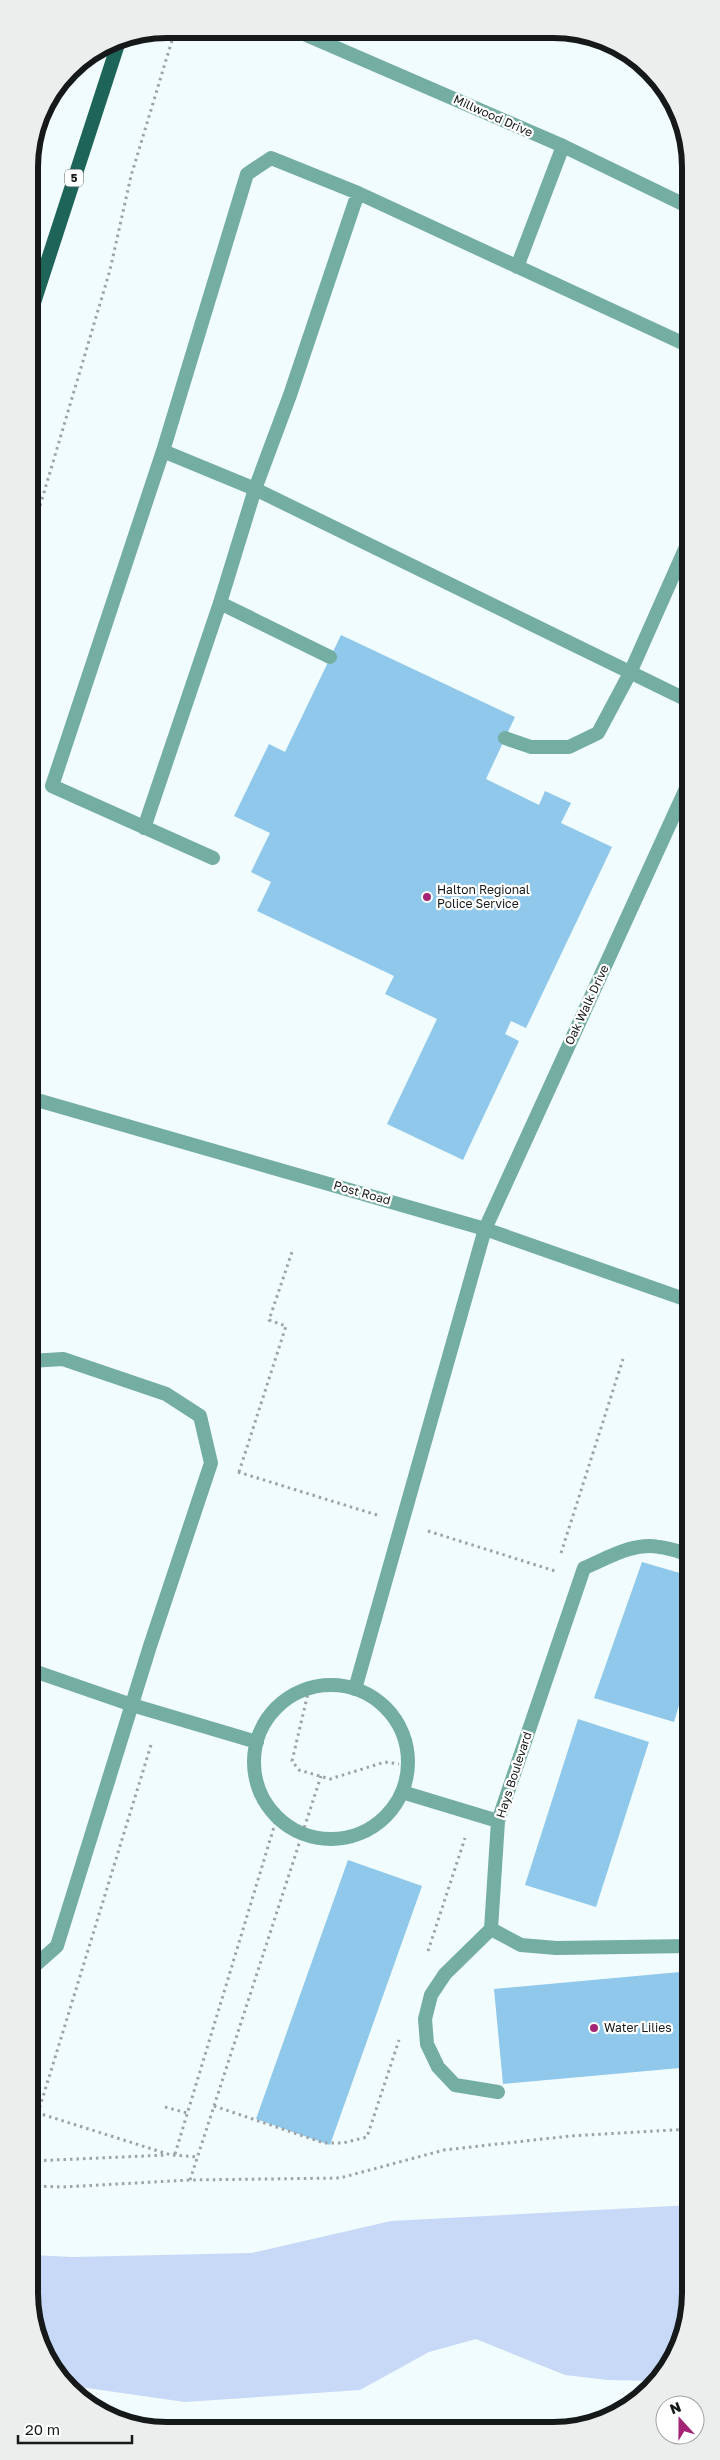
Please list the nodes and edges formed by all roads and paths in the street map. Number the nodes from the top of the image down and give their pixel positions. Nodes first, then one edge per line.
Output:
1 (173, 37) dead end
2 (311, 37) edge
3 (117, 47) edge
4 (563, 146) junction
5 (358, 193) junction
6 (682, 204) edge
7 (517, 267) junction
8 (38, 290) edge
9 (682, 343) edge
10 (164, 451) junction
11 (255, 489) junction
12 (38, 516) edge
13 (682, 556) edge
14 (220, 603) junction
15 (330, 657) dead end
16 (630, 673) junction
17 (682, 698) edge
18 (505, 738) dead end
19 (682, 797) edge
20 (144, 828) junction
21 (213, 858) dead end
22 (38, 1100) edge
23 (485, 1229) junction
24 (292, 1252) dead end
25 (682, 1298) edge
26 (37, 1361) edge
27 (211, 1463) junction
28 (239, 1472) junction
29 (377, 1515) dead end
30 (427, 1531) dead end
31 (682, 1553) edge
32 (555, 1570) dead end
33 (37, 1672) edge
34 (309, 1689) junction
35 (355, 1689) junction
36 (132, 1705) junction
37 (257, 1742) junction
38 (152, 1745) dead end
39 (408, 1765) junction
40 (321, 1776) junction
41 (402, 1792) junction
42 (277, 1817) junction
43 (498, 1821) junction
44 (467, 1833) dead end
45 (302, 1834) junction
46 (491, 1928) junction
47 (682, 1946) edge
48 (427, 1952) dead end
49 (37, 1964) edge
50 (400, 2035) dead end
51 (498, 2092) dead end
52 (214, 2106) junction
53 (165, 2107) dead end
54 (187, 2113) junction
55 (682, 2129) edge
56 (173, 2155) junction
57 (197, 2157) junction
58 (37, 2161) edge
59 (190, 2180) junction
60 (37, 2186) edge

1 - 12 path
2 - 4 street, Millwood Drive
3 - 8 main road, 5
4 - 6 street, Millwood Drive
4 - 7 street
5 - 7 street
5 - 10 street
5 - 11 street
7 - 9 street
10 - 11 street
10 - 20 street
11 - 14 street
11 - 16 street
13 - 16 street
14 - 15 street
14 - 20 street
16 - 17 street
16 - 18 street
19 - 23 street, Oak Walk Drive
20 - 21 street
22 - 23 street, Post Road
23 - 25 street, Post Road
23 - 35 street, Oak Walk Drive
24 - 28 path
26 - 27 street
27 - 28 path
27 - 36 street
28 - 29 path
30 - 32 path
31 - 43 street, Hays Boulevard
33 - 36 street
34 - 35 street
34 - 37 street
34 - 40 path
35 - 39 street
36 - 37 street
36 - 49 street
37 - 42 street
38 - 56 path
39 - 40 path
39 - 41 street
40 - 45 path
41 - 43 street
41 - 45 street
42 - 45 street
42 - 54 path
43 - 46 street, Hays Boulevard
44 - 48 path
45 - 52 path
46 - 47 street
46 - 51 street
50 - 52 path
52 - 57 path
53 - 54 path
54 - 56 path
55 - 59 path
56 - 57 path
56 - 58 path
57 - 59 path
59 - 60 path

